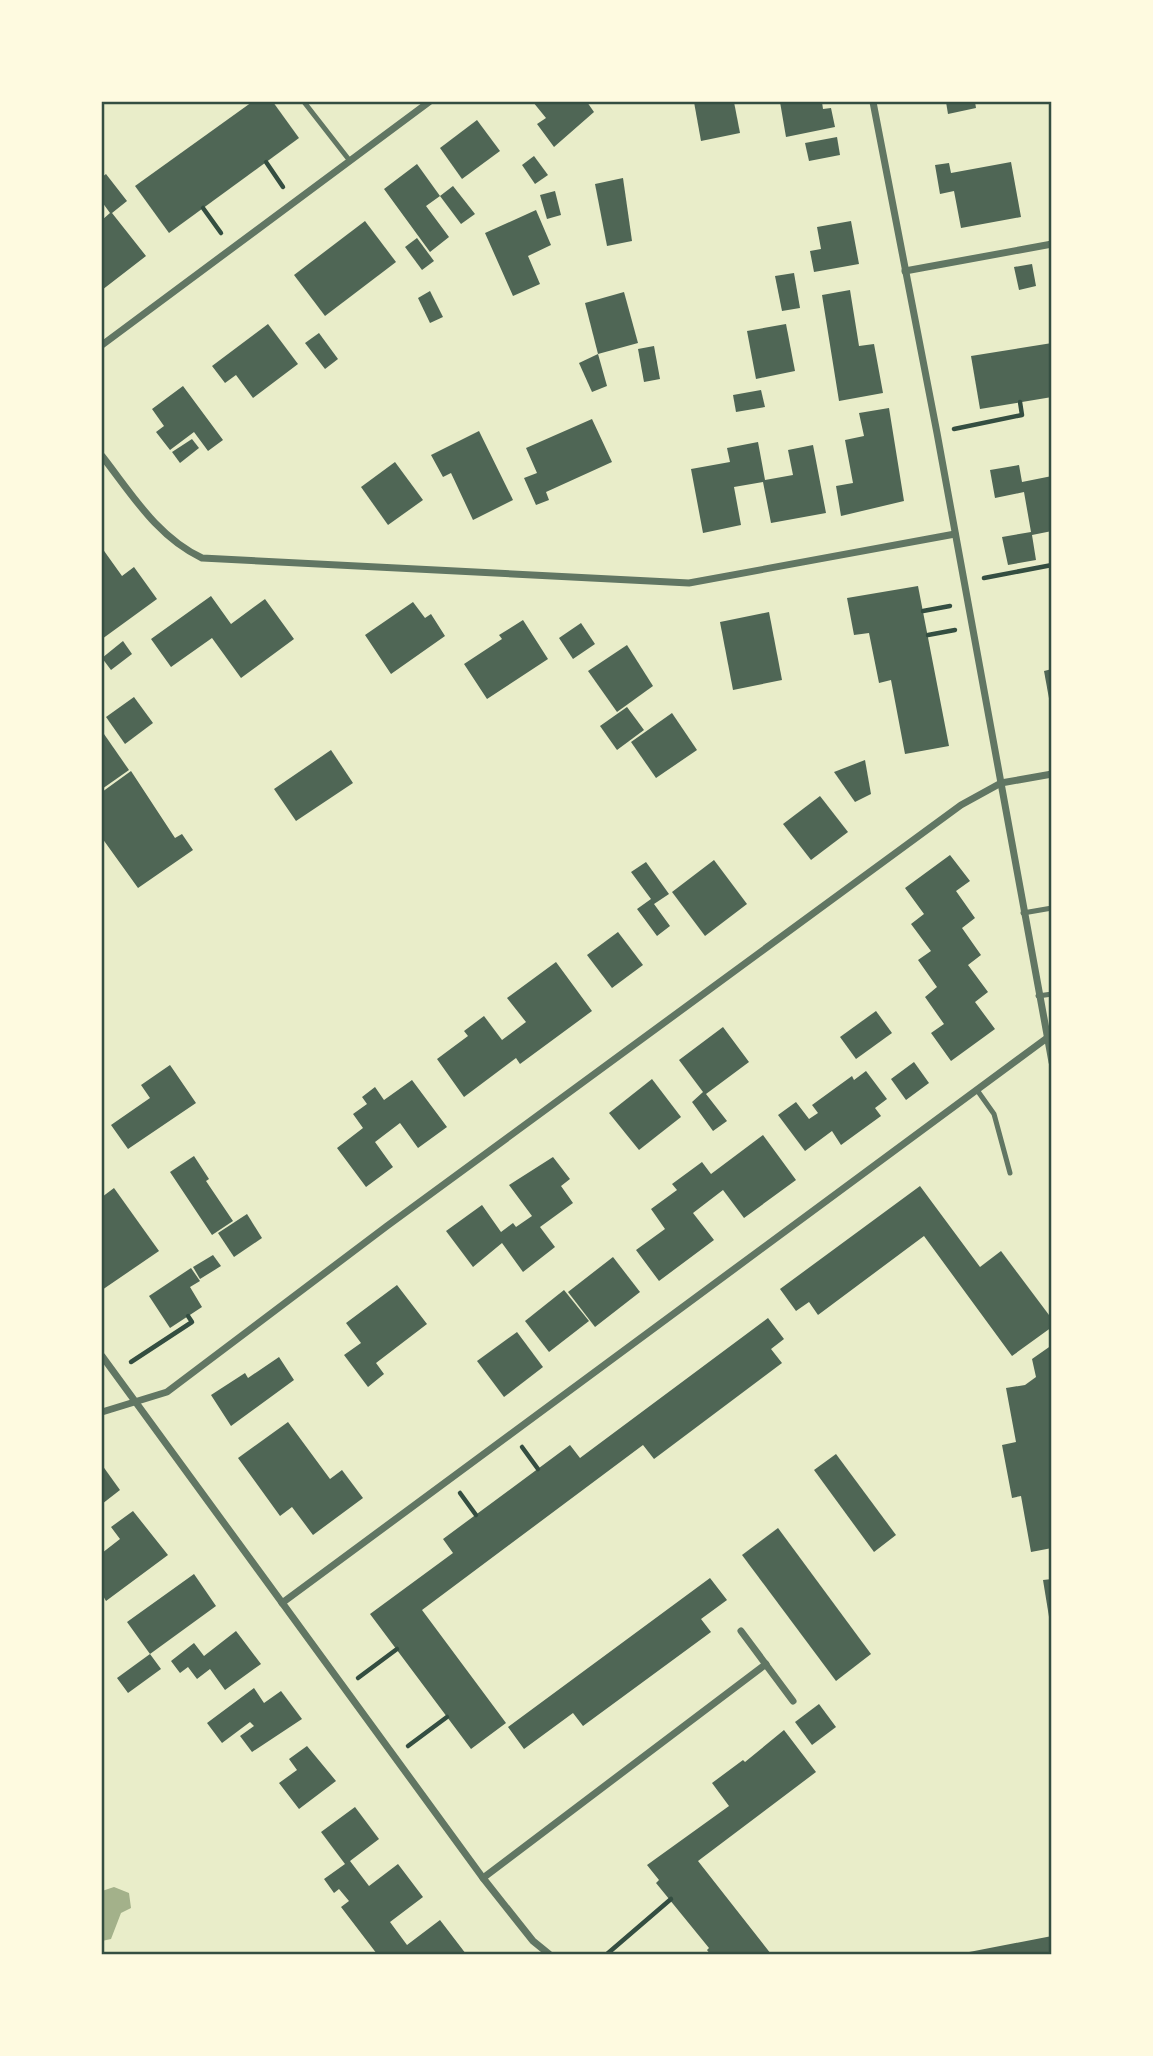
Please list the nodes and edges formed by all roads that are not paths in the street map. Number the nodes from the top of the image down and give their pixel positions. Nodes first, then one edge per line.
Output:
1 (304, 102) edge
2 (429, 102) edge
3 (873, 102) edge
4 (350, 161) junction
5 (1052, 244) edge
6 (905, 271) junction
7 (102, 345) edge
8 (102, 456) edge
9 (955, 534) junction
10 (1052, 774) edge
11 (1001, 783) junction
12 (1052, 908) edge
13 (1023, 913) junction
14 (1052, 994) edge
15 (1038, 996) junction
16 (1047, 1038) junction
17 (1052, 1062) edge
18 (977, 1090) junction
19 (1010, 1173) dead end
20 (102, 1356) edge
21 (136, 1402) junction
22 (102, 1412) edge
23 (282, 1603) junction
24 (741, 1631) dead end
25 (766, 1664) junction
26 (793, 1701) dead end
27 (483, 1878) junction
28 (549, 1955) edge

1 - 4 lane
2 - 4 street
3 - 6 street
4 - 7 street
5 - 6 street
6 - 9 street
8 - 9 street
9 - 11 street
10 - 11 street
11 - 13 street
11 - 21 street
12 - 13 lane
13 - 15 street
14 - 15 lane
15 - 16 street
16 - 17 street
16 - 18 street
18 - 19 lane
18 - 23 street
20 - 21 street
21 - 22 street
21 - 23 street
23 - 27 street
24 - 25 street
25 - 26 street
25 - 27 street
27 - 28 street

